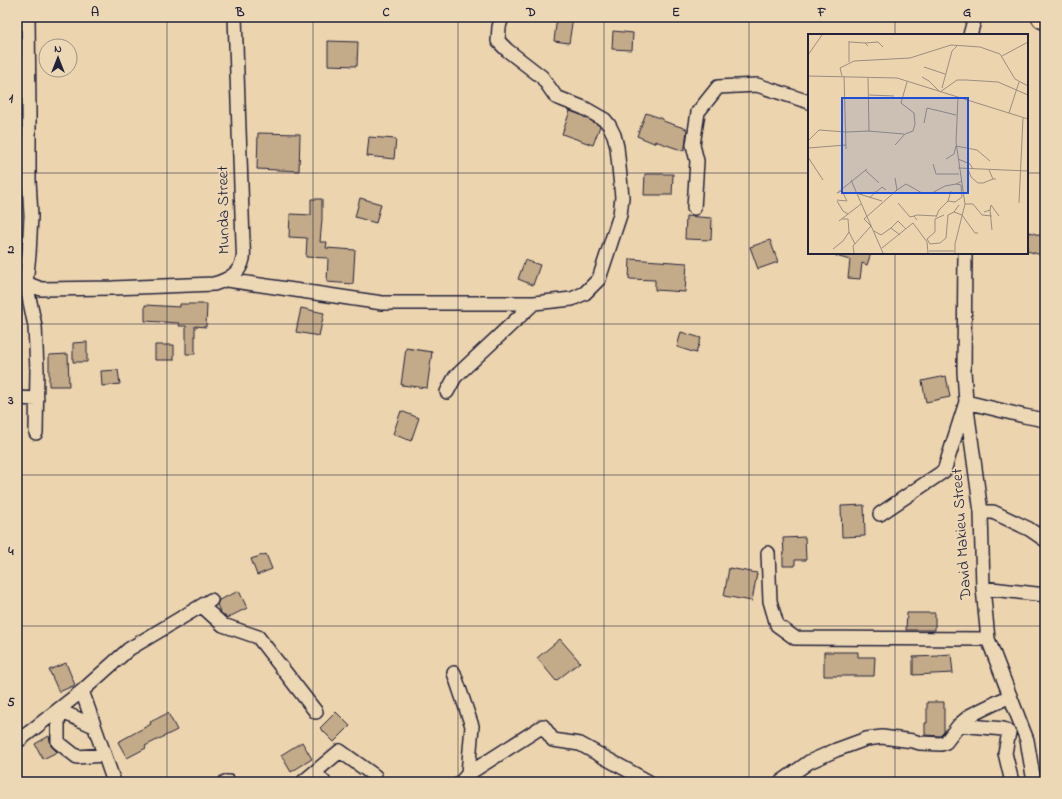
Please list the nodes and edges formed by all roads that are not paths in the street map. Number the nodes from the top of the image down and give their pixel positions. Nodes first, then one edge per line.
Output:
1 (28, 17) edge
2 (235, 17) edge
3 (502, 17) edge
4 (974, 17) edge
5 (970, 34) edge
6 (808, 102) edge
7 (694, 208) dead end
8 (965, 254) edge
9 (227, 280) junction
10 (21, 282) edge
11 (534, 303) junction
12 (447, 392) dead end
13 (17, 398) edge
14 (37, 399) junction
15 (966, 402) junction
16 (1045, 420) edge
17 (36, 433) dead end
18 (981, 512) junction
19 (880, 514) dead end
20 (1045, 540) edge
21 (768, 553) dead end
22 (983, 588) junction
23 (1045, 595) edge
24 (988, 640) junction
25 (454, 673) dead end
26 (82, 691) junction
27 (1010, 696) junction
28 (58, 710) junction
29 (316, 712) dead end
30 (959, 725) junction
31 (94, 726) junction
32 (17, 742) edge
33 (104, 755) junction
34 (315, 772) junction
35 (375, 776) dead end
36 (465, 778) edge
37 (114, 782) edge
38 (225, 782) edge
39 (229, 782) edge
40 (303, 782) edge
41 (324, 782) edge
42 (649, 782) edge
43 (781, 782) edge
44 (1012, 782) edge
45 (1034, 782) edge

1 - 10 street
2 - 9 street, Munda Street
3 - 11 street
4 - 5 street
6 - 7 street
8 - 15 street, David Makieu Street
9 - 10 street
9 - 11 street
10 - 14 street
11 - 12 street
13 - 14 street
14 - 17 street
15 - 16 street
15 - 18 street, David Makieu Street
15 - 19 street
18 - 20 street
18 - 22 street, David Makieu Street
21 - 24 street
22 - 23 street
22 - 24 street, David Makieu Street
24 - 27 street, David Makieu Street
25 - 36 street
26 - 28 street
26 - 29 street
26 - 31 street
27 - 30 street
27 - 45 street, David Makieu Street
28 - 31 street
28 - 32 street
28 - 33 street
30 - 43 street
30 - 44 street
31 - 33 street
33 - 37 street
34 - 35 street
34 - 40 street
34 - 41 street
36 - 42 street
38 - 39 street

